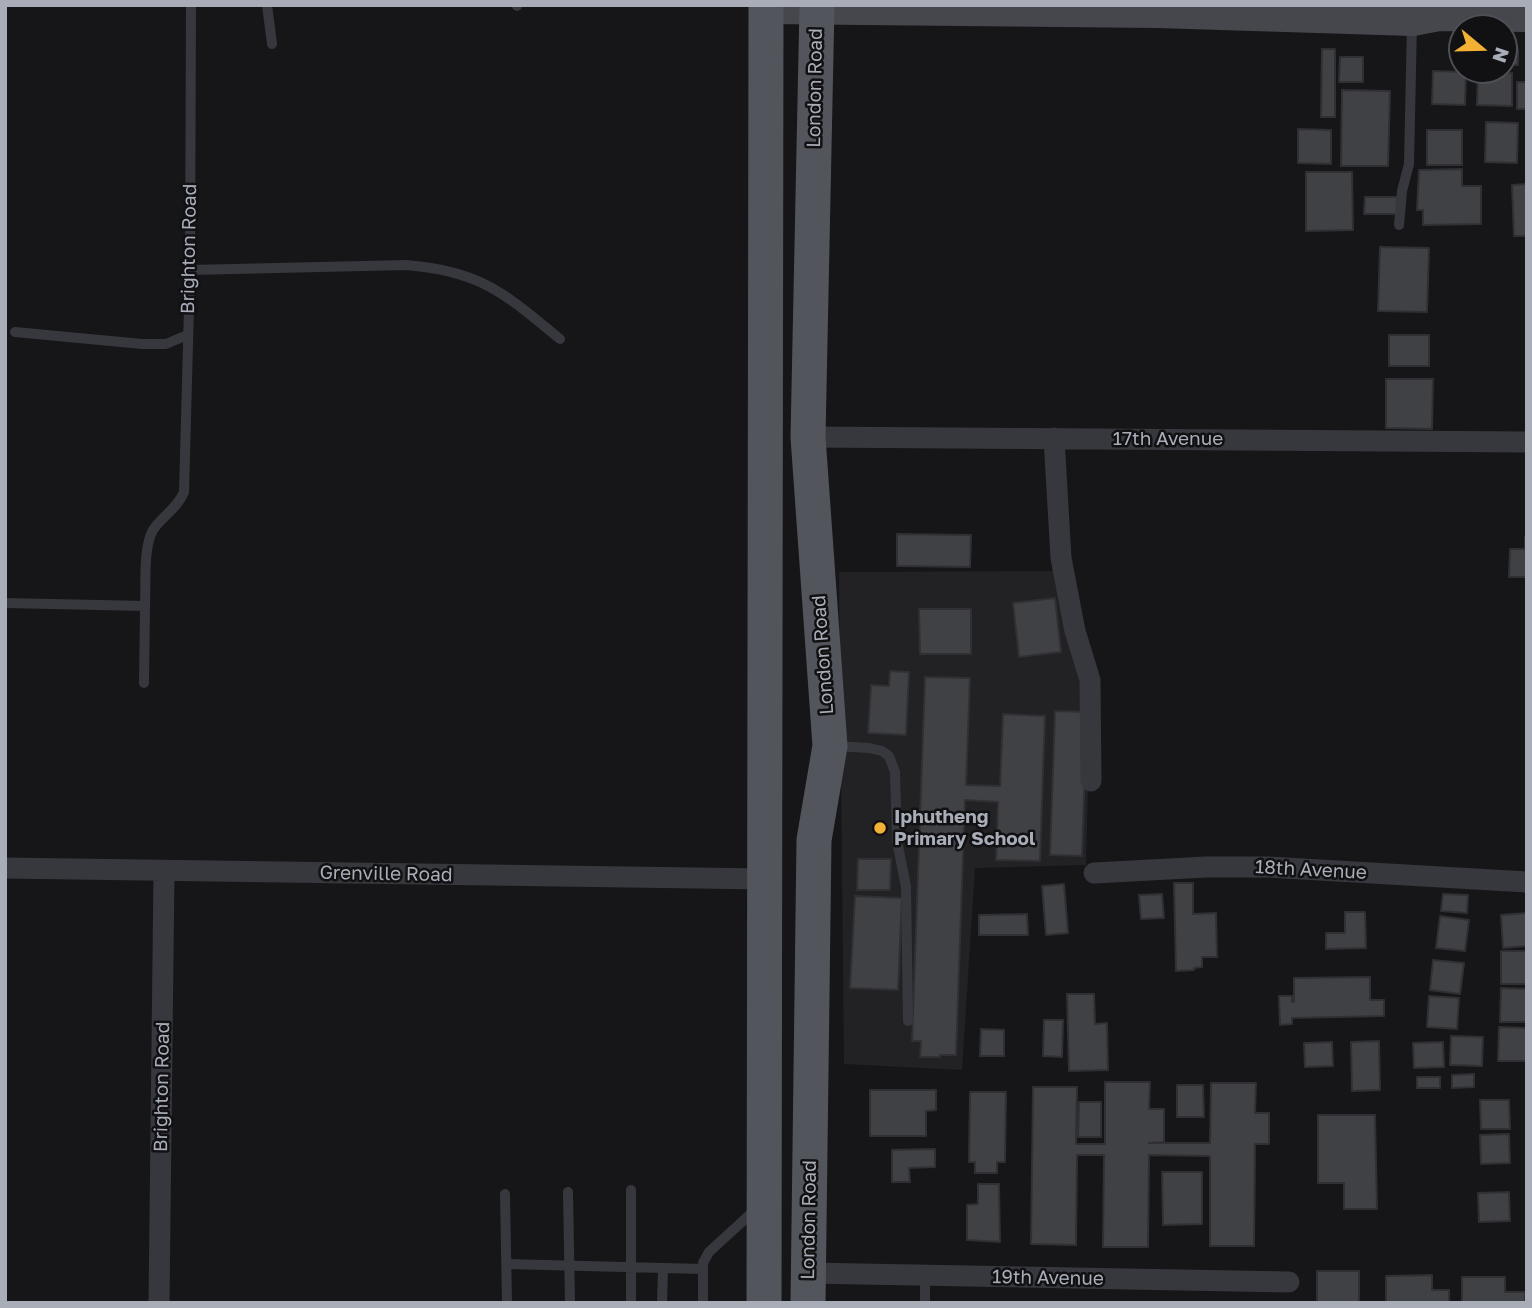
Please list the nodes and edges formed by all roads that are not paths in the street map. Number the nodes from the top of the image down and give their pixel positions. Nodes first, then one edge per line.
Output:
1 (191, 5) edge
2 (267, 5) edge
3 (817, 6) edge
4 (766, 7) edge
5 (1157, 8) edge
6 (1430, 14) edge
7 (1527, 16) edge
8 (272, 44) dead end
9 (1399, 225) dead end
10 (190, 270) junction
11 (15, 332) dead end
12 (187, 335) junction
13 (560, 339) dead end
14 (808, 437) junction
15 (1054, 438) junction
16 (1527, 442) edge
17 (5, 603) edge
18 (145, 606) junction
19 (144, 683) dead end
20 (830, 746) junction
21 (1091, 781) dead end
22 (5, 868) edge
23 (164, 871) junction
24 (1094, 873) dead end
25 (766, 879) junction
26 (1527, 882) edge
27 (908, 1021) dead end
28 (631, 1190) dead end
29 (568, 1192) dead end
30 (505, 1194) dead end
31 (765, 1202) junction
32 (506, 1264) junction
33 (569, 1267) junction
34 (632, 1268) junction
35 (703, 1269) junction
36 (663, 1270) junction
37 (925, 1276) junction
38 (1289, 1282) dead end
39 (808, 1288) edge
40 (159, 1303) edge
41 (507, 1303) edge
42 (570, 1303) edge
43 (631, 1303) edge
44 (662, 1303) edge
45 (703, 1303) edge
46 (764, 1303) edge
47 (925, 1303) edge

1 - 10 lane, Brighton Road
2 - 8 lane
3 - 4 street
3 - 5 street
3 - 14 main road, London Road
4 - 25 main road
5 - 6 street
6 - 7 street
6 - 9 lane
10 - 12 lane, Brighton Road
10 - 13 lane
11 - 12 lane
12 - 18 lane, Brighton Road
14 - 15 street, 17th Avenue
14 - 20 main road, London Road
15 - 16 street, 17th Avenue
15 - 21 street
17 - 18 lane
18 - 19 lane
20 - 27 lane
20 - 39 main road, London Road
22 - 23 street, Grenville Road
23 - 25 street, Grenville Road
23 - 40 street, Brighton Road
24 - 26 street, 18th Avenue
25 - 31 main road
28 - 34 lane
29 - 33 lane
30 - 32 lane
31 - 35 lane
31 - 46 main road
32 - 33 lane
32 - 41 lane
33 - 34 lane
33 - 42 lane
34 - 36 lane
34 - 43 lane
35 - 36 lane
35 - 45 lane
36 - 44 lane
37 - 38 street, 19th Avenue
37 - 39 street, 19th Avenue
37 - 47 lane

